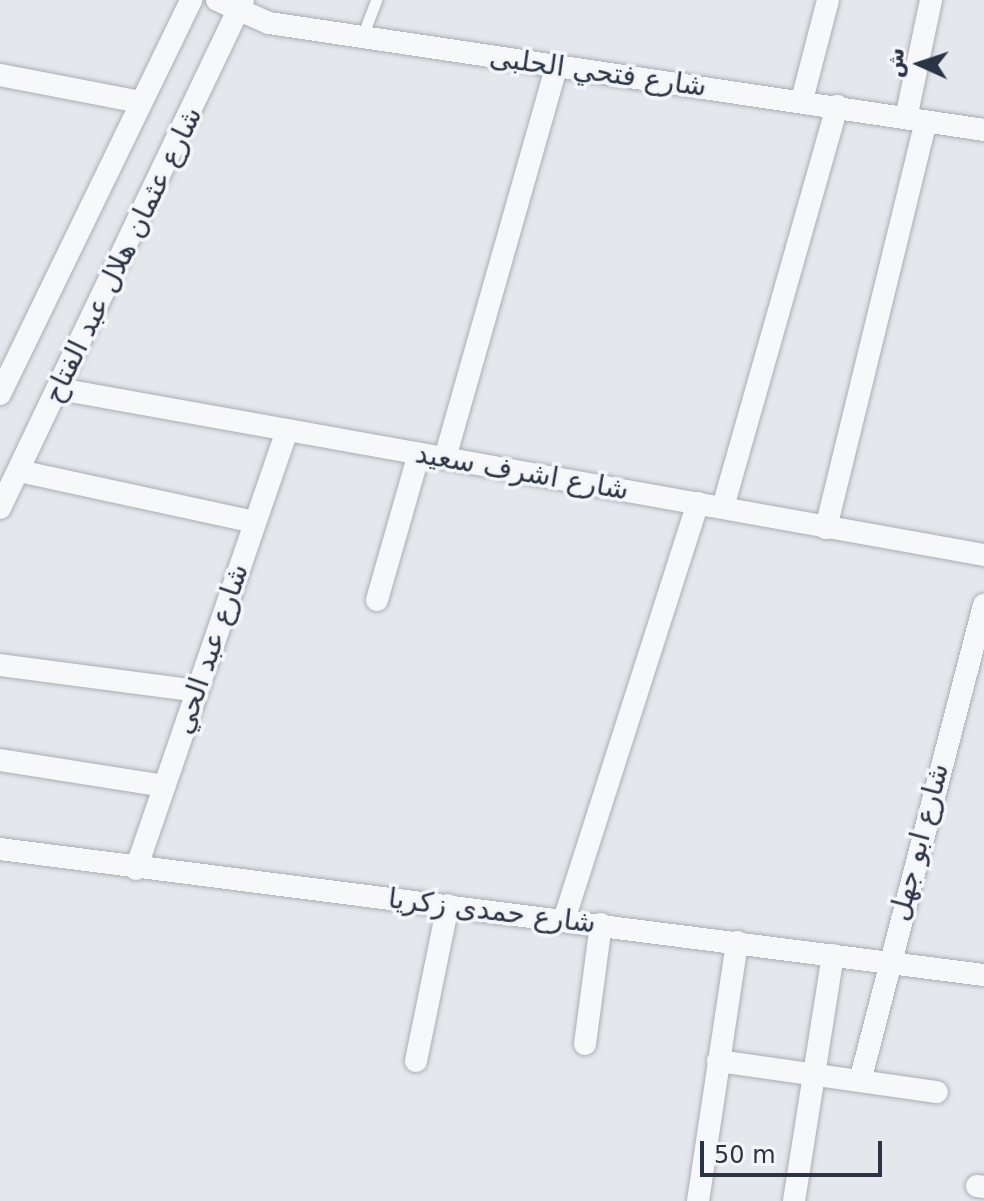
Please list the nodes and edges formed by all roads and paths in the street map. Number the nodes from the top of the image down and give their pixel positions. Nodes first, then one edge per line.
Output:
1 (191, 0) edge
2 (217, 0) edge
3 (376, 0) edge
4 (828, 0) edge
5 (931, 0) edge
6 (241, 6) edge
7 (362, 37) junction
8 (557, 66) junction
9 (0, 75) edge
10 (802, 100) junction
11 (140, 102) junction
12 (837, 106) junction
13 (916, 120) junction
14 (984, 130) edge
15 (59, 389) junction
16 (0, 394) edge
17 (287, 430) junction
18 (419, 454) junction
19 (445, 458) junction
20 (19, 471) junction
21 (698, 503) junction
22 (723, 507) junction
23 (0, 508) edge
24 (255, 522) junction
25 (826, 528) junction
26 (984, 555) edge
27 (377, 600) dead end
28 (984, 605) edge
29 (0, 665) edge
30 (197, 691) junction
31 (0, 760) edge
32 (164, 786) junction
33 (0, 849) edge
34 (136, 869) junction
35 (448, 905) junction
36 (564, 920) junction
37 (601, 924) junction
38 (737, 942) junction
39 (833, 955) junction
40 (886, 962) junction
41 (984, 975) edge
42 (585, 1044) dead end
43 (416, 1061) dead end
44 (718, 1061) junction
45 (815, 1075) junction
46 (860, 1081) junction
47 (937, 1092) dead end
48 (698, 1201) edge
49 (794, 1201) edge

1 - 11 street
2 - 6 street, شارع فتحي الحلبى
3 - 7 lane
4 - 10 street
5 - 13 street
6 - 7 street, شارع فتحي الحلبى
6 - 15 street, شارع عثمان هلال عبد الفتاح
7 - 8 street, شارع فتحي الحلبى
8 - 10 street, شارع فتحي الحلبى
8 - 19 street
9 - 11 street
10 - 12 street, شارع فتحي الحلبى
11 - 16 street
12 - 13 street, شارع فتحي الحلبى
12 - 22 street
13 - 14 street, شارع فتحي الحلبى
13 - 25 street
15 - 17 street, شارع اشرف سعيد
15 - 20 street, شارع عثمان هلال عبد الفتاح
17 - 18 street, شارع اشرف سعيد
17 - 24 street, شارع عبد الحي
18 - 19 street, شارع اشرف سعيد
18 - 27 street
19 - 21 street, شارع اشرف سعيد
20 - 23 street, شارع عثمان هلال عبد الفتاح
20 - 24 street
21 - 22 street, شارع اشرف سعيد
21 - 36 street
22 - 25 street, شارع اشرف سعيد
24 - 30 street, شارع عبد الحي
25 - 26 street, شارع اشرف سعيد
28 - 40 street, شارع ابو جهل
29 - 30 street
30 - 32 street, شارع عبد الحي
31 - 32 street
32 - 34 street, شارع عبد الحي
33 - 34 street, شارع حمدى زكريا
34 - 35 street, شارع حمدى زكريا
35 - 36 street, شارع حمدى زكريا
35 - 43 street
36 - 37 street, شارع حمدى زكريا
37 - 38 street, شارع حمدى زكريا
37 - 42 street
38 - 39 street, شارع حمدى زكريا
38 - 44 street
39 - 40 street, شارع حمدى زكريا
39 - 45 street
40 - 41 street, شارع حمدى زكريا
40 - 46 street, شارع ابو جهل
44 - 45 street
44 - 48 street
45 - 46 street
45 - 49 street
46 - 47 street

